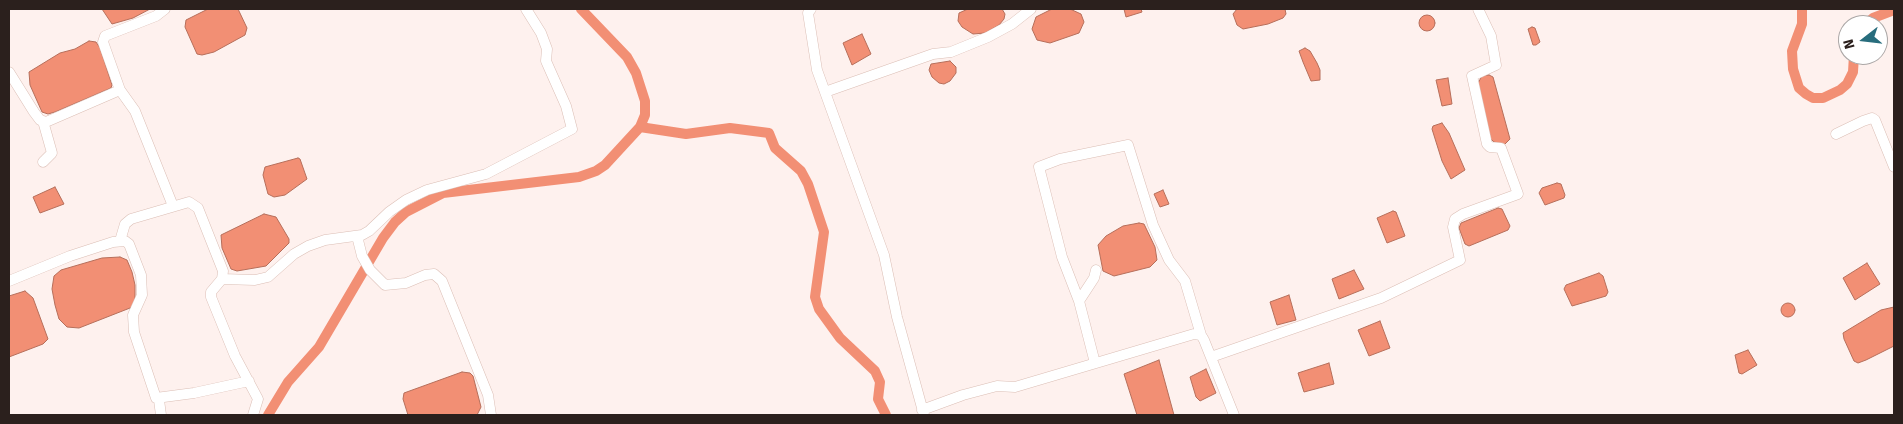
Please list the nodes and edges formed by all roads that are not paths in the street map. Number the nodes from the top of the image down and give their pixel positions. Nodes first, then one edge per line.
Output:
1 (164, 9) edge
2 (526, 9) edge
3 (811, 9) edge
4 (1031, 9) edge
5 (1478, 9) edge
6 (9, 72) edge
7 (120, 90) junction
8 (825, 92) junction
9 (43, 121) junction
10 (1836, 134) dead end
11 (42, 162) dead end
12 (1894, 167) edge
13 (174, 206) junction
14 (357, 236) junction
15 (120, 241) junction
16 (1096, 270) dead end
17 (222, 279) junction
18 (9, 281) edge
19 (1079, 301) junction
20 (1201, 334) junction
21 (1211, 357) junction
22 (1095, 363) junction
23 (249, 381) junction
24 (159, 400) junction
25 (923, 413) edge
26 (161, 415) edge
27 (253, 415) edge
28 (490, 415) edge
29 (1234, 415) edge

1 - 7 street
2 - 14 street
3 - 8 street
4 - 8 street
5 - 21 street
6 - 9 street
7 - 9 street
7 - 13 street
8 - 25 street
9 - 11 street
10 - 12 street
13 - 15 street
13 - 17 street
14 - 17 street
14 - 28 street
15 - 18 street
15 - 24 street
16 - 19 street
17 - 23 street
19 - 20 street
19 - 22 street
20 - 21 street
20 - 22 street
21 - 29 street
22 - 25 street
23 - 24 street
23 - 27 street
24 - 26 street

